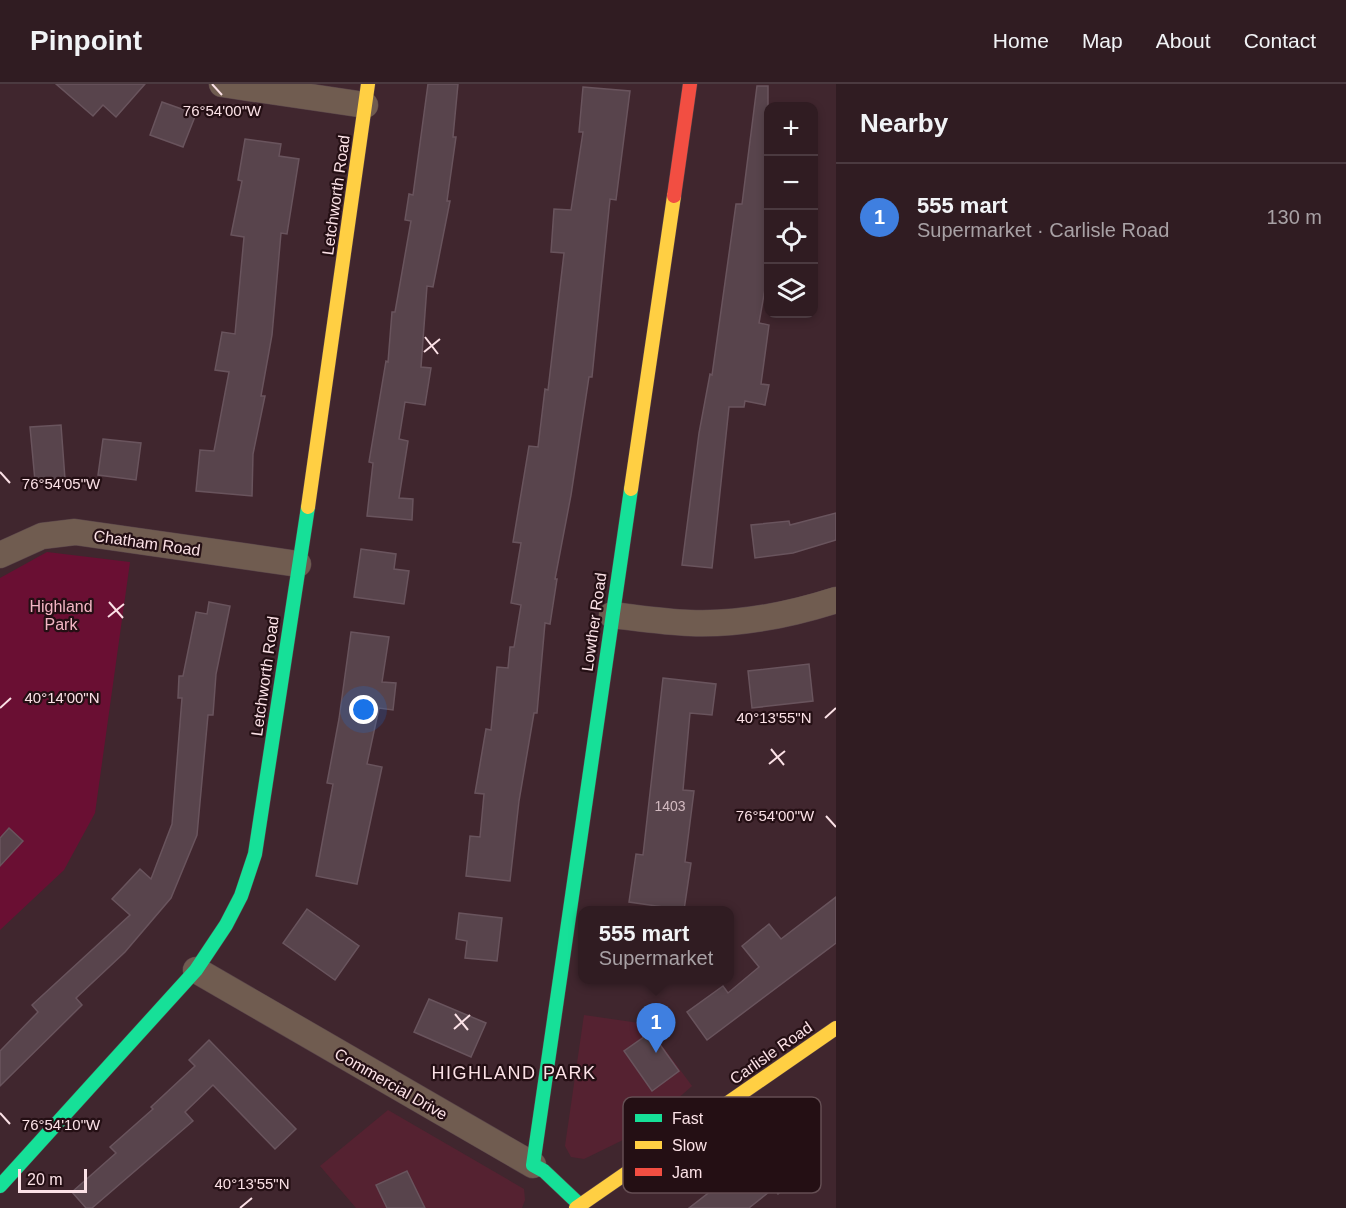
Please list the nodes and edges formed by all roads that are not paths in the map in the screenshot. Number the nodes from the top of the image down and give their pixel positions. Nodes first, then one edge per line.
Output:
1 (222, 84) edge
2 (690, 84) edge
3 (366, 95) edge
4 (0, 555) edge
5 (298, 564) junction
6 (836, 600) edge
7 (612, 615) junction
8 (196, 970) junction
9 (836, 1028) edge
10 (737, 1097) edge
11 (533, 1165) junction
12 (623, 1177) edge
13 (0, 1186) edge
14 (580, 1207) edge

1 - 3 street
2 - 7 main road, Lowther Road
3 - 5 main road, Letchworth Road
4 - 5 street, Chatham Road
5 - 8 main road, Letchworth Road
6 - 7 street
7 - 11 main road, Lowther Road
8 - 11 street, Commercial Drive
8 - 13 main road, Letchworth Road
9 - 10 main road, Carlisle Road
11 - 14 main road, Commercial Drive
12 - 14 main road, Carlisle Road

